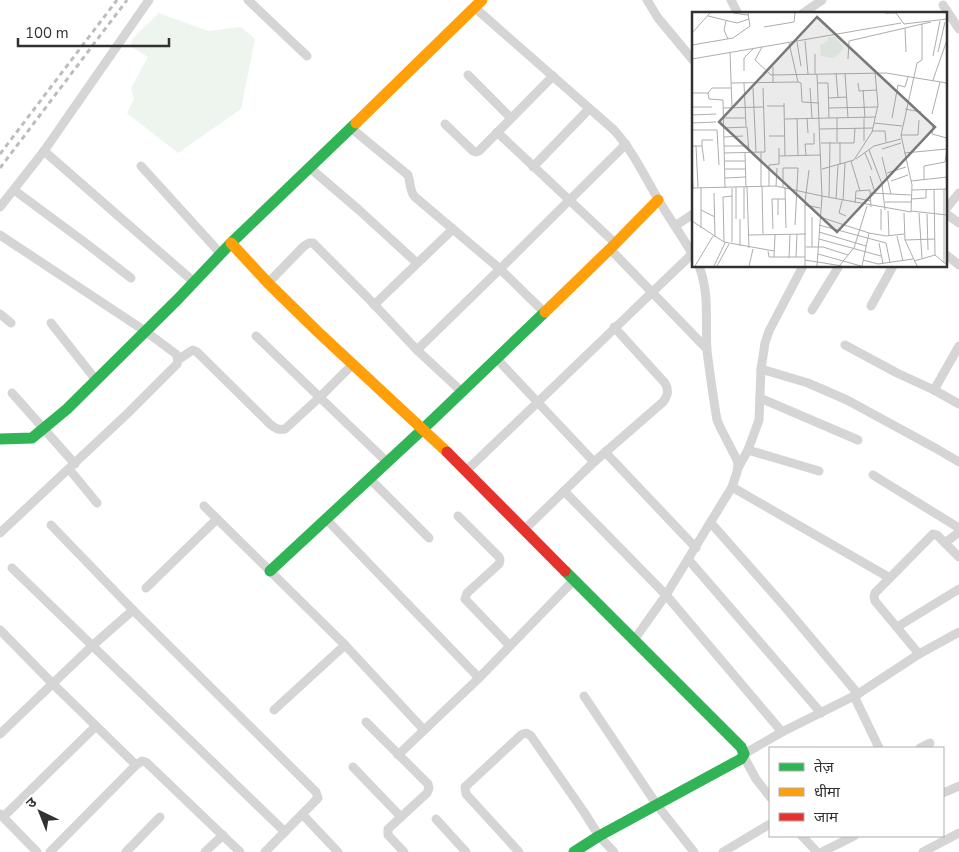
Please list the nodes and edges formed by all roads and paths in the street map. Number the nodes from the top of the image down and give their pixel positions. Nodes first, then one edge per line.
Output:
1 (149, 0) edge
2 (248, 0) edge
3 (647, 0) edge
4 (731, 0) edge
5 (822, 0) edge
6 (478, 4) edge
7 (943, 5) dead end
8 (737, 12) edge
9 (805, 12) edge
10 (959, 28) edge
11 (308, 56) dead end
12 (692, 59) edge
13 (468, 75) dead end
14 (553, 76) junction
15 (589, 109) junction
16 (511, 118) junction
17 (445, 124) dead end
18 (351, 128) junction
19 (497, 132) junction
20 (626, 144) junction
21 (44, 151) junction
22 (141, 166) dead end
23 (534, 166) junction
24 (310, 168) junction
25 (14, 190) junction
26 (959, 193) edge
27 (570, 200) junction
28 (658, 200) junction
29 (0, 207) edge
30 (946, 211) edge
31 (946, 213) edge
32 (692, 215) edge
33 (959, 223) edge
34 (675, 226) junction
35 (453, 229) junction
36 (0, 235) edge
37 (231, 243) junction
38 (613, 246) junction
39 (220, 254) junction
40 (692, 254) edge
41 (946, 255) edge
42 (417, 263) junction
43 (959, 265) edge
44 (701, 268) edge
45 (803, 268) edge
46 (838, 268) edge
47 (892, 268) edge
48 (500, 269) junction
49 (131, 278) dead end
50 (194, 282) junction
51 (268, 283) junction
52 (652, 292) junction
53 (374, 305) junction
54 (871, 306) dead end
55 (812, 310) dead end
56 (544, 312) junction
57 (0, 314) edge
58 (12, 322) dead end
59 (51, 323) dead end
60 (614, 327) junction
61 (145, 331) junction
62 (256, 336) dead end
63 (845, 346) dead end
64 (959, 346) edge
65 (707, 349) junction
66 (417, 350) junction
67 (496, 358) junction
68 (178, 360) junction
69 (353, 364) junction
70 (761, 369) junction
71 (96, 380) junction
72 (934, 390) junction
73 (461, 392) junction
74 (12, 393) dead end
75 (320, 397) junction
76 (760, 398) junction
77 (538, 402) junction
78 (959, 404) edge
79 (44, 429) junction
80 (423, 429) junction
81 (0, 439) edge
82 (858, 440) dead end
83 (748, 450) junction
84 (605, 452) junction
85 (387, 462) junction
86 (594, 462) junction
87 (959, 462) edge
88 (72, 466) junction
89 (738, 468) junction
90 (466, 471) junction
91 (819, 471) dead end
92 (873, 475) dead end
93 (369, 478) junction
94 (732, 487) junction
95 (564, 491) junction
96 (97, 503) dead end
97 (204, 506) dead end
98 (458, 516) dead end
99 (218, 519) junction
100 (326, 519) junction
101 (712, 523) junction
102 (51, 525) dead end
103 (525, 529) junction
104 (959, 530) edge
105 (0, 533) edge
106 (430, 538) dead end
107 (945, 543) junction
108 (696, 548) junction
109 (959, 557) edge
110 (688, 559) junction
111 (12, 568) dead end
112 (270, 571) junction
113 (890, 578) junction
114 (574, 580) junction
115 (146, 588) dead end
116 (959, 589) edge
117 (666, 596) junction
118 (133, 610) junction
119 (897, 627) junction
120 (0, 630) edge
121 (959, 632) edge
122 (634, 640) junction
123 (344, 645) junction
124 (92, 646) junction
125 (510, 646) junction
126 (919, 654) junction
127 (479, 678) junction
128 (53, 684) junction
129 (856, 695) junction
130 (584, 696) dead end
131 (274, 710) dead end
132 (820, 713) junction
133 (366, 722) dead end
134 (96, 726) junction
135 (424, 730) junction
136 (782, 732) junction
137 (0, 734) edge
138 (930, 743) dead end
139 (880, 747) edge
140 (922, 747) edge
141 (398, 755) junction
142 (744, 756) junction
143 (136, 765) junction
144 (353, 766) dead end
145 (959, 786) edge
146 (944, 794) edge
147 (769, 796) edge
148 (658, 805) junction
149 (303, 815) junction
150 (2, 816) edge
151 (160, 817) dead end
152 (401, 817) junction
153 (436, 819) dead end
154 (769, 825) edge
155 (285, 832) junction
156 (959, 833) edge
157 (223, 835) junction
158 (600, 836) junction
159 (803, 837) edge
160 (852, 837) edge
161 (268, 851) edge
162 (37, 852) edge
163 (50, 852) edge
164 (126, 852) edge
165 (206, 852) edge
166 (240, 852) edge
167 (338, 852) edge
168 (404, 852) edge
169 (466, 852) edge
170 (519, 852) edge
171 (574, 852) edge
172 (614, 852) edge
173 (694, 852) edge
174 (723, 852) edge
175 (816, 852) edge
176 (822, 852) edge
177 (923, 852) edge

1 - 21 street
2 - 11 street
3 - 12 street
4 - 8 street
5 - 9 street
6 - 14 street
6 - 18 street
7 - 10 street
13 - 16 street
14 - 15 street
14 - 16 street
15 - 20 street
15 - 23 street
16 - 19 street
17 - 19 street
18 - 24 street
18 - 35 street
19 - 23 street
20 - 27 street
20 - 28 street
21 - 25 street
21 - 50 street
22 - 39 street
23 - 27 street
24 - 37 street
24 - 42 street
25 - 29 street
25 - 49 street
26 - 30 street
27 - 38 street
27 - 48 street
28 - 34 street
28 - 38 street
31 - 33 street
32 - 34 street
34 - 40 street
35 - 42 street
35 - 48 street
36 - 61 street
37 - 39 street
37 - 51 street
38 - 52 street
38 - 56 street
39 - 50 street
40 - 52 street
41 - 43 street
42 - 53 street
44 - 65 street
45 - 70 street
46 - 55 street
47 - 54 street
48 - 56 street
48 - 66 street
50 - 61 street
51 - 53 street
51 - 69 street
52 - 60 street
52 - 65 street
53 - 66 street
56 - 67 street
57 - 58 street
59 - 71 street
60 - 77 street
60 - 84 street
61 - 68 street
61 - 71 street
62 - 75 street
63 - 72 street
64 - 72 street
65 - 89 street
66 - 73 street
67 - 73 street
67 - 77 street
68 - 75 street
68 - 88 street
69 - 75 street
69 - 80 street
70 - 76 street
70 - 87 street
71 - 79 street
72 - 78 street
73 - 80 street
74 - 79 street
75 - 85 street
76 - 82 street
76 - 83 street
77 - 86 street
77 - 90 street
79 - 81 street
79 - 88 street
80 - 85 street
80 - 90 street
83 - 89 street
83 - 91 street
84 - 86 street
84 - 108 street
85 - 93 street
86 - 95 street
88 - 96 street
88 - 105 street
89 - 94 street
90 - 103 street
92 - 104 street
93 - 100 street
93 - 106 street
94 - 101 street
94 - 113 street
95 - 103 street
95 - 117 street
97 - 99 street
98 - 125 street
99 - 112 street
99 - 115 street
100 - 112 street
100 - 127 street
101 - 108 street
101 - 129 street
102 - 118 street
103 - 114 street
104 - 107 street
107 - 109 street
107 - 113 street
108 - 110 street
110 - 117 street
110 - 132 street
111 - 124 street
112 - 123 street
113 - 119 street
114 - 122 street
114 - 125 street
116 - 119 street
117 - 122 street
117 - 136 street
118 - 124 street
118 - 149 street
119 - 126 street
120 - 128 street
121 - 126 street
122 - 142 street
123 - 131 street
123 - 135 street
124 - 128 street
124 - 155 street
125 - 127 street
126 - 129 street
127 - 135 street
128 - 134 street
128 - 137 street
129 - 132 street
129 - 139 street
130 - 148 street
132 - 136 street
133 - 141 street
134 - 143 street
134 - 150 street
135 - 141 street
136 - 142 street
138 - 140 street
141 - 152 street
142 - 147 street
142 - 148 street
143 - 157 street
143 - 163 street
144 - 152 street
145 - 146 street
148 - 158 street
148 - 173 street
149 - 155 street
149 - 167 street
150 - 162 street
151 - 164 street
152 - 168 street
153 - 169 street
154 - 174 street
155 - 161 street
156 - 177 street
157 - 165 street
157 - 166 street
158 - 170 street
158 - 171 street
158 - 172 street
159 - 175 street
160 - 176 street

